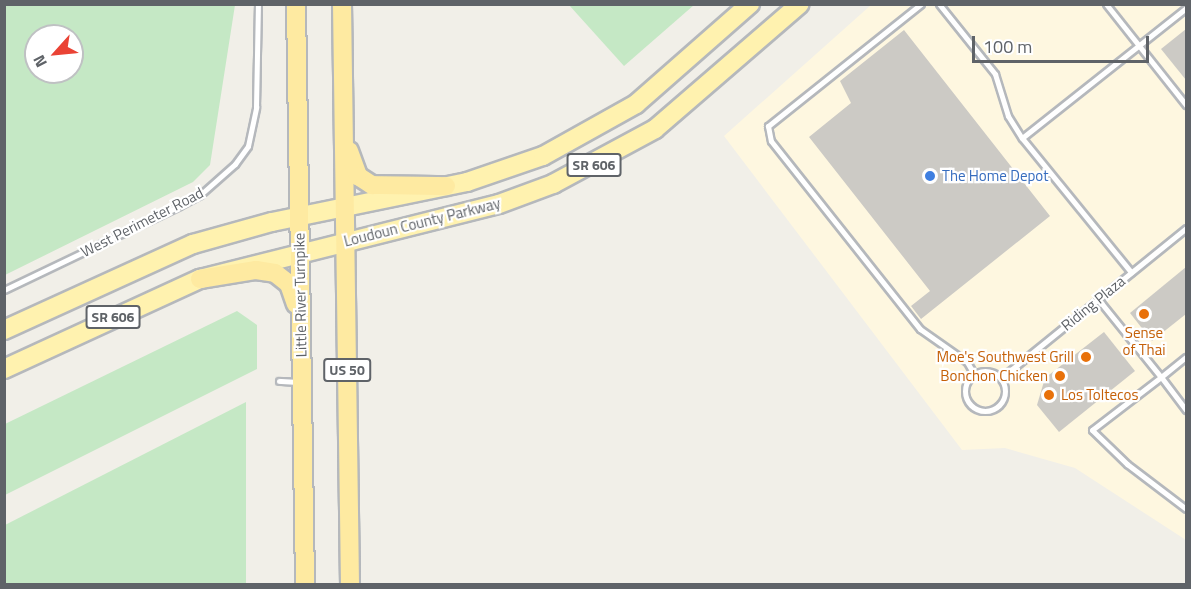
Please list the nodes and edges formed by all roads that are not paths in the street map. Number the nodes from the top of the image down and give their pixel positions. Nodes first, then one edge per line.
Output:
1 (258, 4) edge
2 (296, 4) edge
3 (342, 4) edge
4 (750, 4) edge
5 (800, 4) edge
6 (921, 4) edge
7 (1106, 4) edge
8 (943, 6) edge
9 (1186, 8) edge
10 (1138, 46) junction
11 (1186, 105) edge
12 (343, 108) junction
13 (1022, 138) junction
14 (446, 186) junction
15 (343, 207) junction
16 (298, 217) junction
17 (1186, 228) edge
18 (345, 241) junction
19 (299, 252) junction
20 (1131, 272) junction
21 (200, 279) junction
22 (4, 290) edge
23 (1098, 299) junction
24 (4, 330) edge
25 (301, 333) junction
26 (1186, 357) edge
27 (4, 369) edge
28 (974, 374) junction
29 (1161, 377) junction
30 (1001, 378) junction
31 (279, 381) dead end
32 (302, 382) junction
33 (1186, 410) edge
34 (1186, 509) edge
35 (305, 585) edge
36 (350, 585) edge

1 - 22 lane, West Perimeter Road
2 - 16 highway, Little River Turnpike / US 50
3 - 12 highway, US 50
4 - 14 main road, Loudoun County Parkway / SR 606
5 - 18 main road, Loudoun County Parkway / SR 606
6 - 28 lane
7 - 10 lane
8 - 13 lane
9 - 10 lane
10 - 11 lane
10 - 13 lane
12 - 14 highway
12 - 15 highway, US 50
13 - 20 lane
14 - 15 main road, Loudoun County Parkway / SR 606
15 - 16 main road, Loudoun County Parkway / SR 606
15 - 18 highway, US 50
16 - 19 highway, Little River Turnpike / US 50
16 - 24 main road, Loudoun County Parkway / SR 606
17 - 20 lane, Riding Plaza
18 - 19 main road, Loudoun County Parkway / SR 606
18 - 36 highway, US 50
19 - 21 main road, Loudoun County Parkway / SR 606
19 - 25 highway, Little River Turnpike / US 50
20 - 23 lane, Riding Plaza
21 - 25 highway
21 - 27 main road, Loudoun County Parkway / SR 606
23 - 29 lane
23 - 30 lane, Riding Plaza
25 - 32 highway, Little River Turnpike / US 50
26 - 29 lane
28 - 30 lane
28 - 30 lane
29 - 33 lane
29 - 34 lane
31 - 32 lane
32 - 35 highway, Little River Turnpike / US 50

